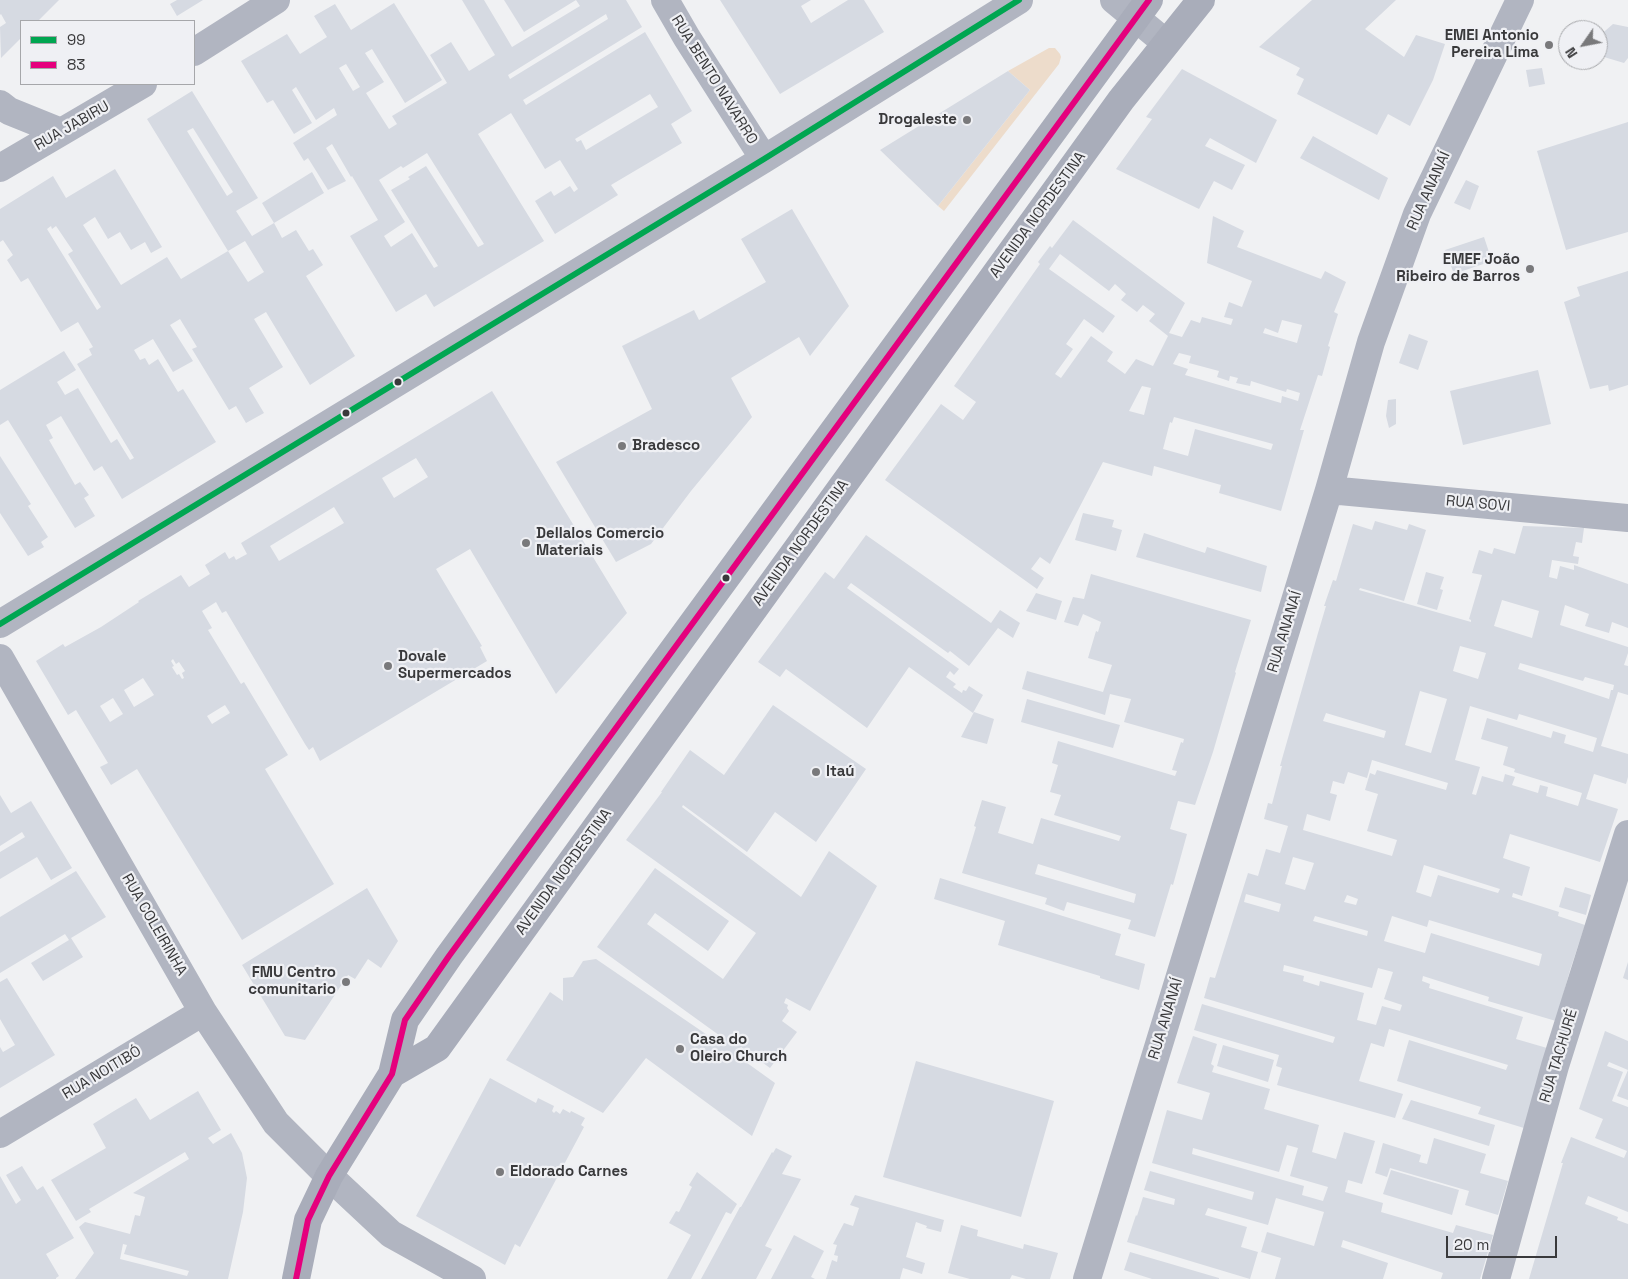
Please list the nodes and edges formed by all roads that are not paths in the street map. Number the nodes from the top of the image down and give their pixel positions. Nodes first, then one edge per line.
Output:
1 (276, 0) edge
2 (665, 0) edge
3 (1019, 0) edge
4 (1114, 0) edge
5 (1201, 0) edge
6 (1520, 0) edge
7 (1142, 9) edge
8 (1166, 43) junction
9 (195, 51) edge
10 (141, 85) edge
11 (0, 104) edge
12 (61, 132) junction
13 (764, 159) junction
14 (0, 168) edge
15 (1328, 490) junction
16 (1628, 518) edge
17 (0, 624) edge
18 (0, 658) edge
19 (1628, 834) edge
20 (204, 1012) junction
21 (392, 1074) junction
22 (0, 1134) edge
23 (329, 1176) junction
24 (296, 1279) edge
25 (472, 1279) edge
26 (1087, 1279) edge
27 (1496, 1279) edge

1 - 9 street
2 - 13 street, RUA BENTO NAVARRO
3 - 13 street
4 - 7 street
5 - 8 main road, AVENIDA NORDESTINA
6 - 15 street, RUA ANANAÍ
7 - 8 street
7 - 21 main road, AVENIDA NORDESTINA
8 - 21 main road, AVENIDA NORDESTINA
10 - 12 street, RUA JABIRU
11 - 12 street
12 - 14 street, RUA JABIRU
13 - 17 street
15 - 16 street, RUA SOVI
15 - 26 street, RUA ANANAÍ
18 - 20 street, RUA COLEIRINHA
19 - 27 street, RUA TACHURÉ
20 - 22 street, RUA NOITIBÓ
20 - 23 street, RUA COLEIRINHA
21 - 23 main road, AVENIDA NORDESTINA
23 - 24 main road, AVENIDA NORDESTINA
23 - 25 street, RUA COLEIRINHA

